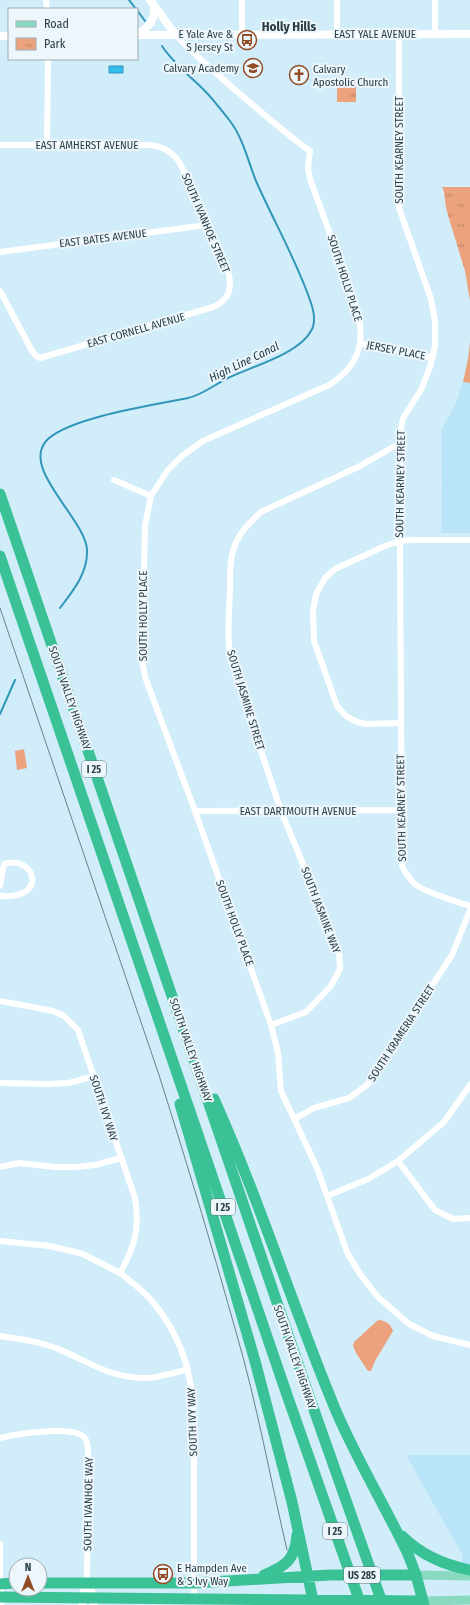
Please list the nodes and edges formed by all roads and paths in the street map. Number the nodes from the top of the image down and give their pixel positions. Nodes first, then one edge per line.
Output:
1 (242, 0) edge
2 (337, 0) edge
3 (435, 0) edge
4 (152, 2) edge
5 (138, 34) edge
6 (138, 34) edge
7 (175, 34) junction
8 (242, 34) junction
9 (337, 34) junction
10 (399, 34) junction
11 (435, 34) junction
12 (470, 34) edge
13 (48, 60) edge
14 (0, 145) edge
15 (47, 145) junction
16 (172, 153) joint
17 (207, 225) junction
18 (0, 252) edge
19 (0, 291) edge
20 (228, 295) joint
21 (360, 343) junction
22 (433, 358) junction
23 (400, 443) junction
24 (114, 480) dead end
25 (0, 494) edge
26 (151, 496) junction
27 (470, 540) edge
28 (400, 541) junction
29 (0, 556) edge
30 (400, 723) junction
31 (400, 810) junction
32 (196, 811) junction
33 (281, 811) junction
34 (0, 886) edge
35 (0, 897) edge
36 (470, 906) edge
37 (470, 910) edge
38 (137, 958) junction
39 (0, 1001) edge
40 (272, 1025) junction
41 (188, 1044) junction
42 (94, 1076) junction
43 (0, 1083) edge
44 (470, 1085) edge
45 (294, 1119) junction
46 (121, 1158) junction
47 (398, 1161) junction
48 (0, 1167) edge
49 (327, 1196) junction
50 (470, 1218) edge
51 (0, 1241) edge
52 (120, 1273) junction
53 (0, 1336) edge
54 (470, 1345) edge
55 (188, 1368) junction
56 (0, 1438) edge
57 (297, 1526) junction
58 (396, 1529) junction
59 (0, 1544) edge
60 (470, 1570) edge
61 (416, 1575) junction
62 (308, 1576) junction
63 (470, 1576) edge
64 (256, 1579) junction
65 (48, 1583) edge
66 (87, 1583) junction
67 (194, 1583) junction
68 (0, 1584) edge
69 (0, 1597) edge
70 (194, 1598) junction
71 (470, 1600) edge
72 (82, 1601) edge
73 (94, 1601) edge
74 (313, 1603) edge
75 (424, 1603) edge
76 (0, 1605) edge
77 (253, 1605) edge
78 (361, 1605) edge
79 (383, 1605) edge

1 - 8 street
2 - 9 street
3 - 11 street
4 - 5 main road
4 - 7 main road
6 - 7 main road, EAST YALE AVENUE
7 - 8 main road, EAST YALE AVENUE
7 - 21 street, SOUTH HOLLY PLACE
8 - 9 main road, EAST YALE AVENUE
9 - 10 main road, EAST YALE AVENUE
10 - 11 main road, EAST YALE AVENUE
10 - 22 street, SOUTH KEARNEY STREET
11 - 12 main road, EAST YALE AVENUE
13 - 15 street
14 - 15 street, EAST AMHERST AVENUE
15 - 16 street, EAST AMHERST AVENUE
16 - 17 street, SOUTH IVANHOE STREET
17 - 18 street, EAST BATES AVENUE
17 - 20 street, SOUTH IVANHOE STREET
19 - 20 street, EAST CORNELL AVENUE
21 - 22 street, JERSEY PLACE
21 - 26 street, SOUTH HOLLY PLACE
22 - 23 street, SOUTH KEARNEY STREET
23 - 28 street, SOUTH KEARNEY STREET
23 - 33 street, SOUTH JASMINE STREET
24 - 26 street
25 - 41 highway, SOUTH VALLEY HIGHWAY / I 25
26 - 32 street, SOUTH HOLLY PLACE
27 - 28 street
28 - 30 street, SOUTH KEARNEY STREET
28 - 30 street
29 - 38 highway, SOUTH VALLEY HIGHWAY / I 25
30 - 31 street, SOUTH KEARNEY STREET
31 - 33 street, EAST DARTMOUTH AVENUE
31 - 36 street, SOUTH KEARNEY STREET
32 - 33 street, EAST DARTMOUTH AVENUE
32 - 40 street, SOUTH HOLLY PLACE
33 - 40 street, SOUTH JASMINE WAY
34 - 35 street
37 - 45 street, SOUTH KRAMERIA STREET
38 - 57 highway
38 - 78 highway, SOUTH VALLEY HIGHWAY / I 25
39 - 42 street, SOUTH IVY WAY
40 - 45 street, SOUTH HOLLY PLACE
41 - 58 highway
41 - 79 highway, SOUTH VALLEY HIGHWAY / I 25
42 - 43 street
42 - 46 street, SOUTH IVY WAY
44 - 47 street
45 - 49 street, SOUTH HOLLY PLACE
46 - 48 street
46 - 52 street, SOUTH IVY WAY
47 - 49 street
47 - 50 street
49 - 54 street, SOUTH HOLLY PLACE
51 - 52 street
52 - 55 street, SOUTH IVY WAY
53 - 55 street
55 - 67 street, SOUTH IVY WAY
56 - 66 street, SOUTH IVANHOE WAY
57 - 62 highway
57 - 64 highway
58 - 60 highway
58 - 61 highway
59 - 68 street
61 - 62 highway, US 285
61 - 63 main road
61 - 75 highway
62 - 64 highway, US 285
62 - 74 highway
64 - 67 highway, US 285
65 - 66 highway, US 285
66 - 67 highway, US 285
66 - 72 main road
66 - 73 main road
67 - 70 street, SOUTH IVY WAY
68 - 69 main road
69 - 72 highway
69 - 76 main road
70 - 73 highway
70 - 74 highway
70 - 77 highway
71 - 75 main road
72 - 73 highway
74 - 75 highway

